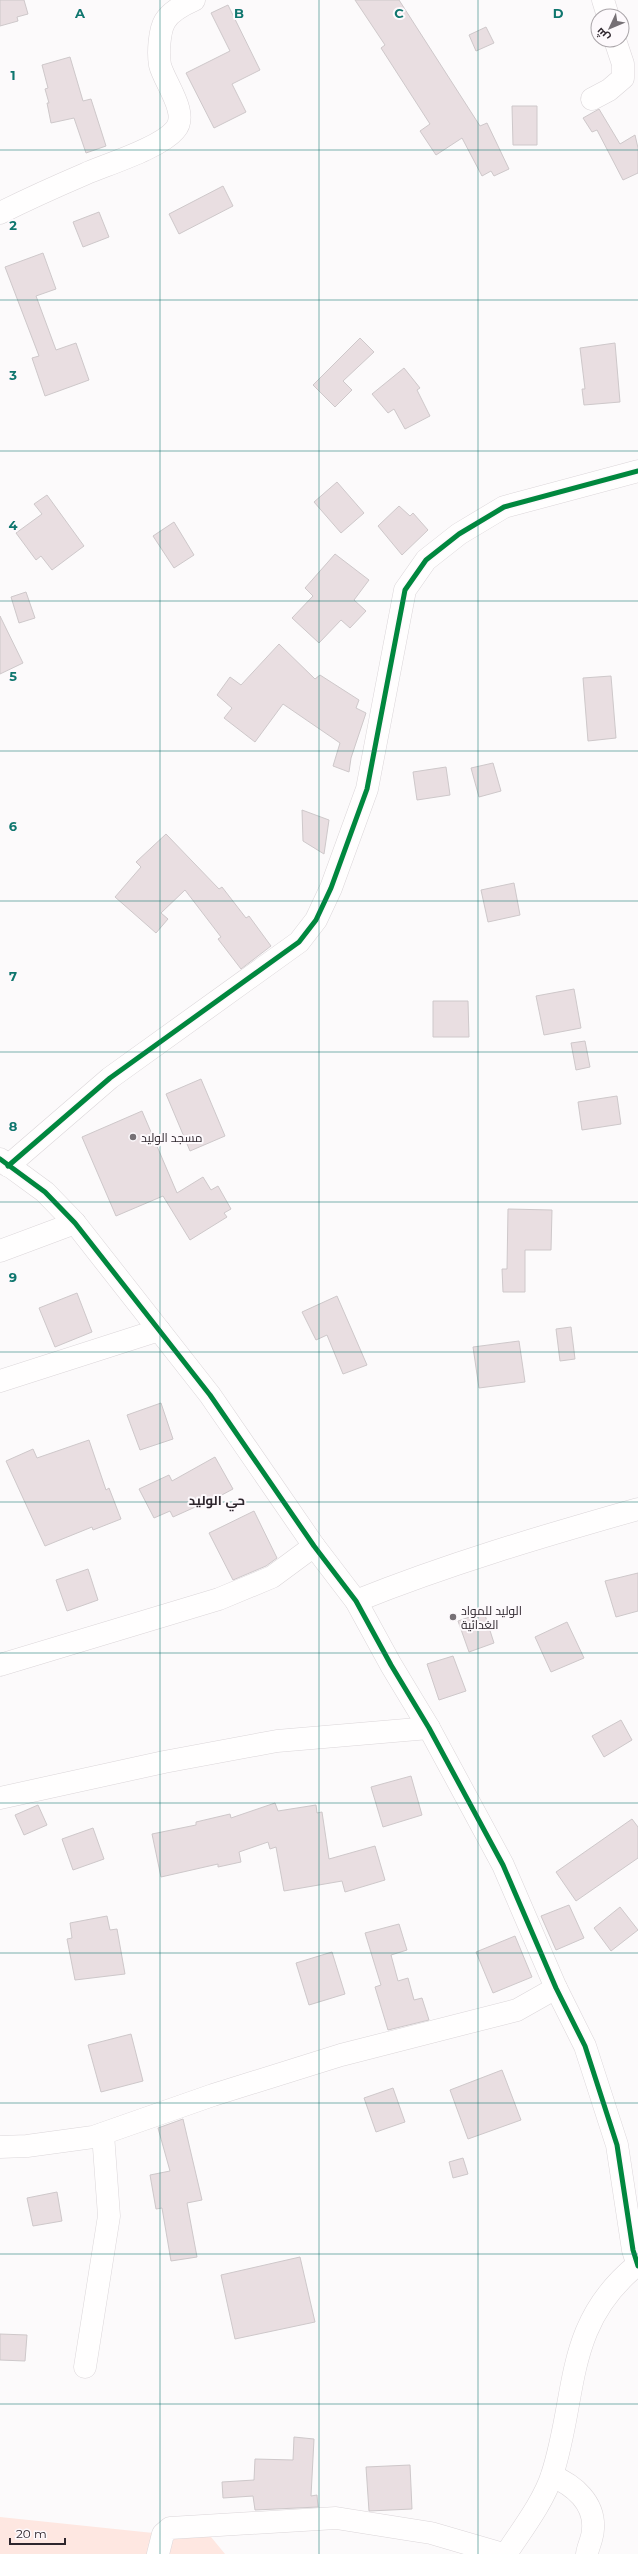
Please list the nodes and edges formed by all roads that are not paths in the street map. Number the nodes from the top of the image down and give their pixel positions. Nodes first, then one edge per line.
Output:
1 (194, 0) edge
2 (618, 48) edge
3 (592, 99) dead end
4 (0, 213) edge
5 (638, 471) edge
6 (4, 1162) edge
7 (75, 1223) junction
8 (0, 1251) edge
9 (159, 1330) junction
10 (0, 1381) edge
11 (638, 1509) edge
12 (314, 1546) junction
13 (356, 1601) junction
14 (0, 1665) edge
15 (429, 1728) junction
16 (0, 1798) edge
17 (556, 1988) junction
18 (103, 2134) junction
19 (0, 2147) edge
20 (637, 2265) edge
21 (86, 2367) dead end
22 (552, 2476) junction
23 (158, 2554) edge
24 (503, 2554) edge
25 (506, 2554) edge
26 (587, 2554) edge

1 - 4 street
2 - 3 street
5 - 6 street
6 - 7 street
7 - 8 street
7 - 9 street
9 - 10 street
9 - 12 street
11 - 13 street
12 - 13 street
12 - 14 street
13 - 15 street
15 - 16 street
15 - 17 street
17 - 18 street
17 - 20 street
18 - 19 street
18 - 21 street
20 - 22 street
22 - 25 street
22 - 26 street
23 - 24 street

